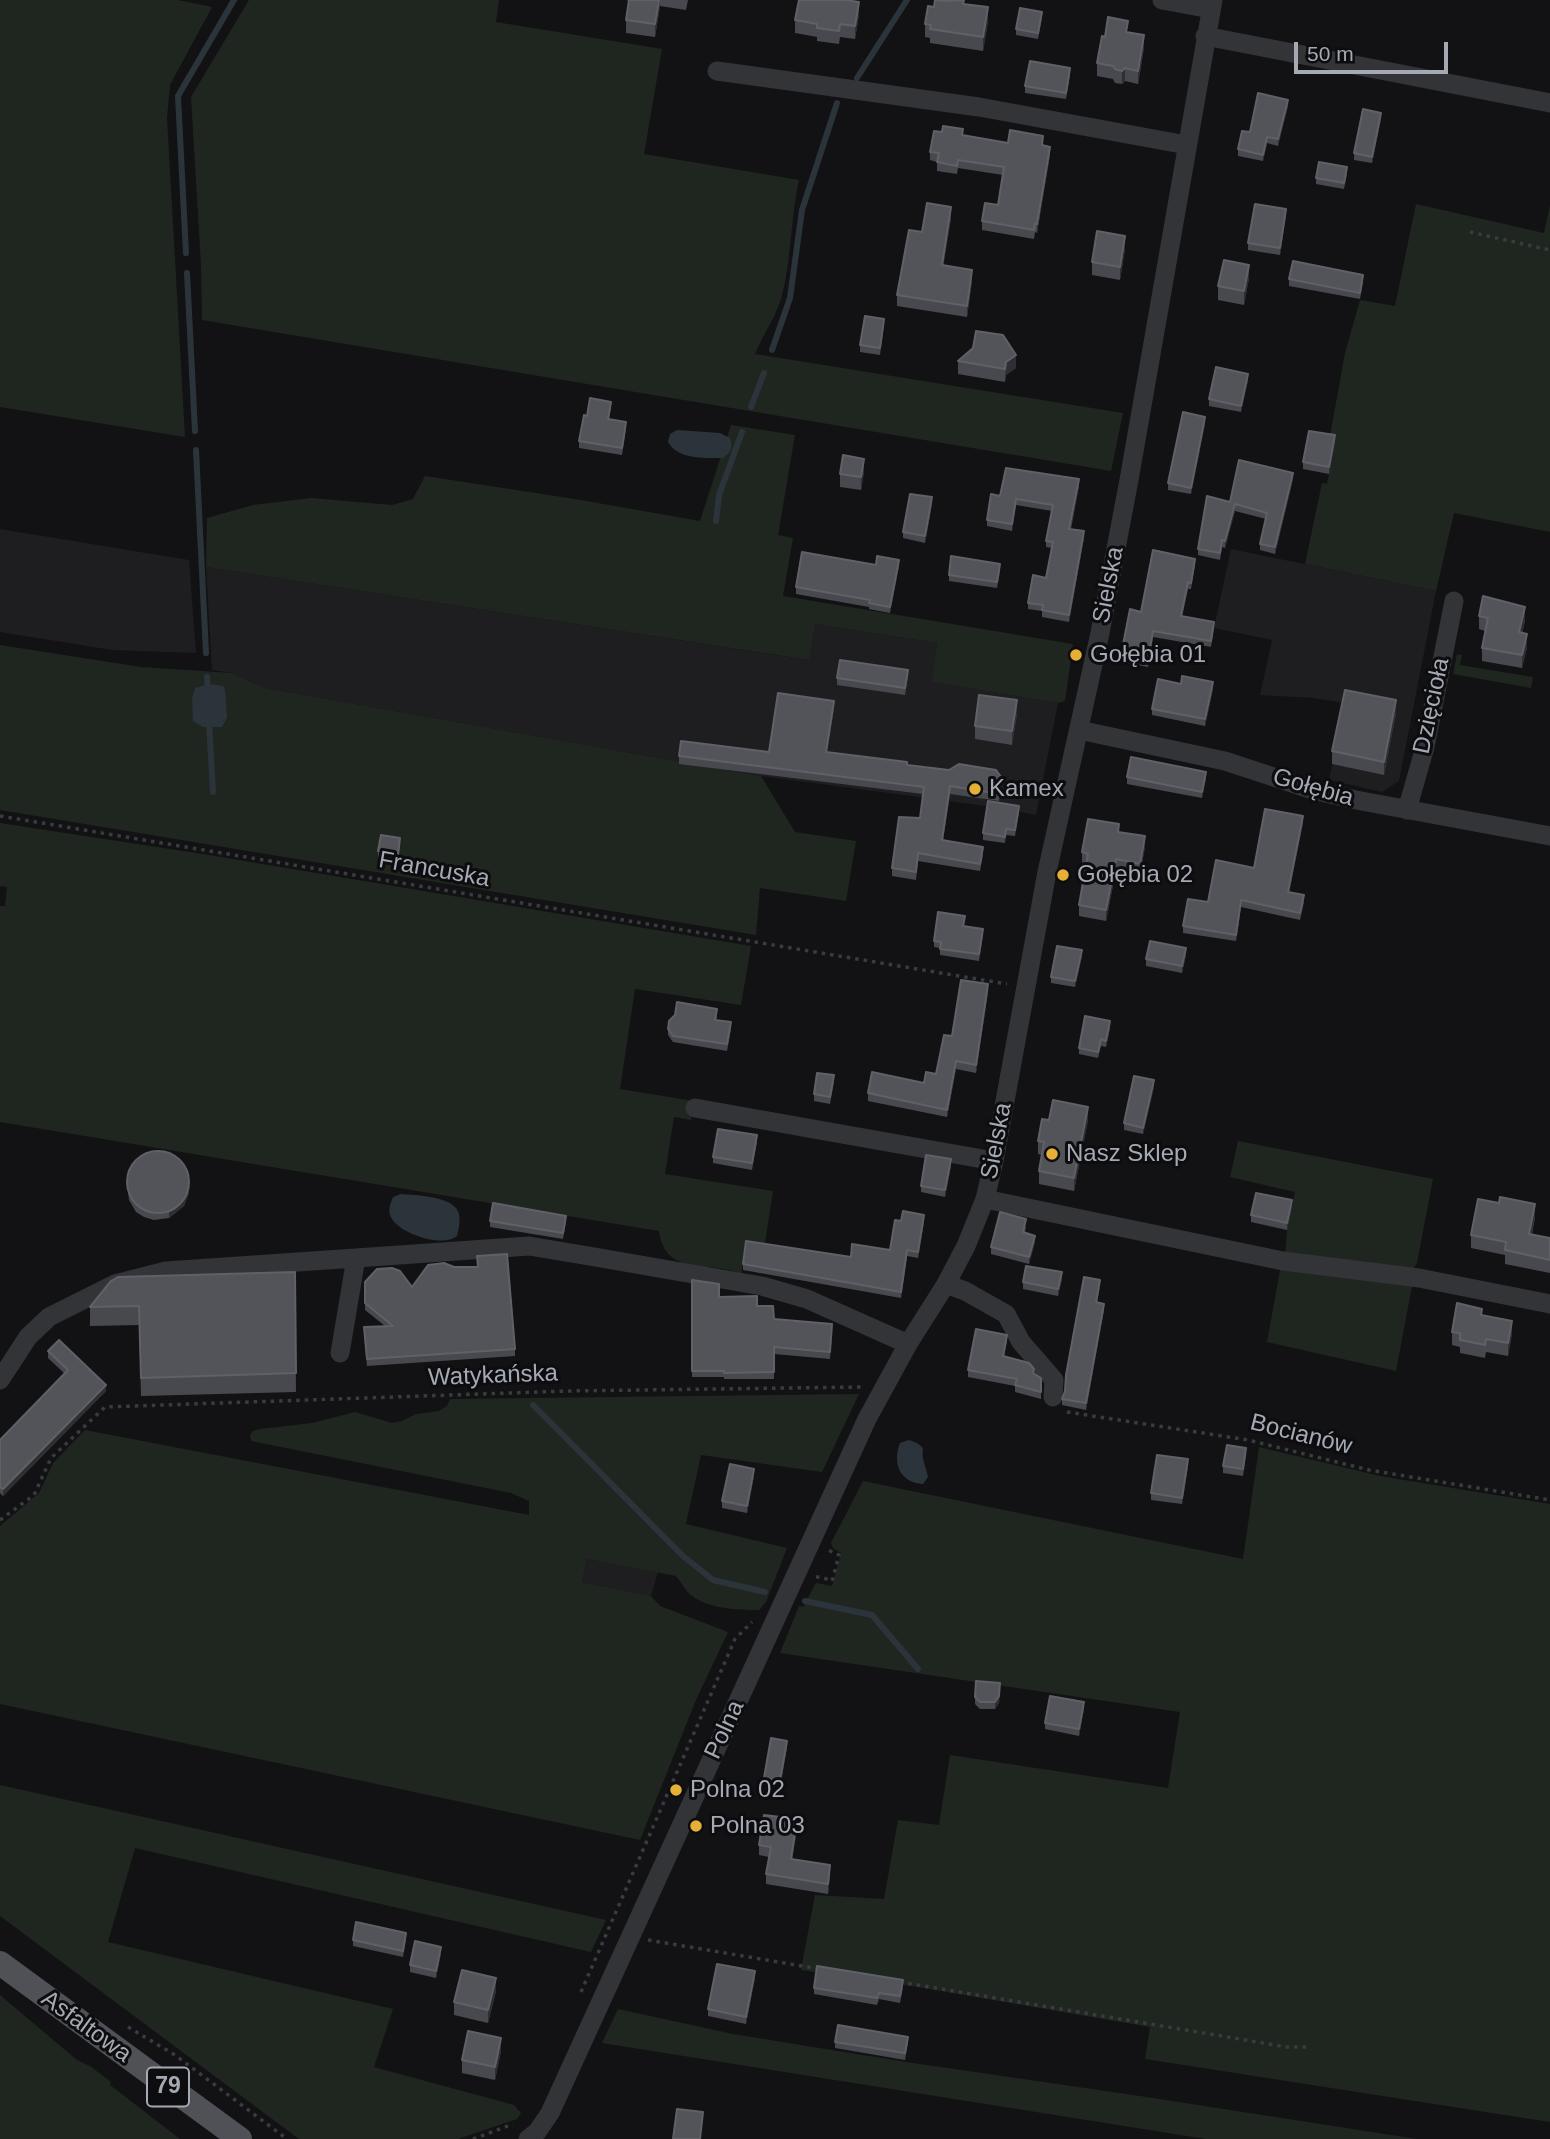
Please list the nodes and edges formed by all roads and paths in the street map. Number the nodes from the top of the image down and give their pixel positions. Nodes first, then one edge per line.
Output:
1 (1162, 0) edge
2 (1212, 5) edge
3 (1206, 36) junction
4 (718, 71) dead end
5 (1550, 103) edge
6 (1187, 145) junction
7 (1470, 232) dead end
8 (1550, 250) edge
9 (1454, 601) dead end
10 (1079, 730) junction
11 (1407, 810) junction
12 (0, 816) edge
13 (1550, 836) edge
14 (1026, 987) junction
15 (695, 1108) dead end
16 (994, 1161) junction
17 (985, 1199) junction
18 (356, 1258) junction
19 (946, 1284) junction
20 (1550, 1304) edge
21 (908, 1345) junction
22 (340, 1353) dead end
23 (0, 1380) edge
24 (880, 1392) junction
25 (1053, 1397) joint
26 (1550, 1500) edge
27 (0, 1520) edge
28 (839, 1555) dead end
29 (832, 1581) dead end
30 (624, 1893) dead end
31 (629, 1937) junction
32 (0, 1964) edge
33 (820, 1969) edge
34 (889, 1980) edge
35 (578, 2000) dead end
36 (1309, 2047) dead end
37 (522, 2131) edge
38 (240, 2139) edge
39 (473, 2139) edge

1 - 2 street
2 - 3 street, Sielska
3 - 5 street
3 - 6 street, Sielska
4 - 6 street
6 - 10 street, Sielska
7 - 8 path
9 - 11 street, Dzięcioła
10 - 11 street, Gołębia
10 - 14 street, Sielska
11 - 13 street, Gołębia
12 - 14 path, Francuska
14 - 16 street, Sielska
15 - 16 street
16 - 17 street, Sielska
17 - 19 street, Sielska
17 - 20 street
18 - 21 street
18 - 22 street
18 - 23 street
19 - 21 street, Sielska
19 - 25 street
21 - 24 street, Sielska
24 - 27 path, Watykańska
24 - 31 street, Polna
25 - 26 path, Bocianów
28 - 29 path
30 - 35 path
31 - 33 path
31 - 37 street, Polna
32 - 38 main road, Asfaltowa / 79
34 - 36 path
37 - 39 path

